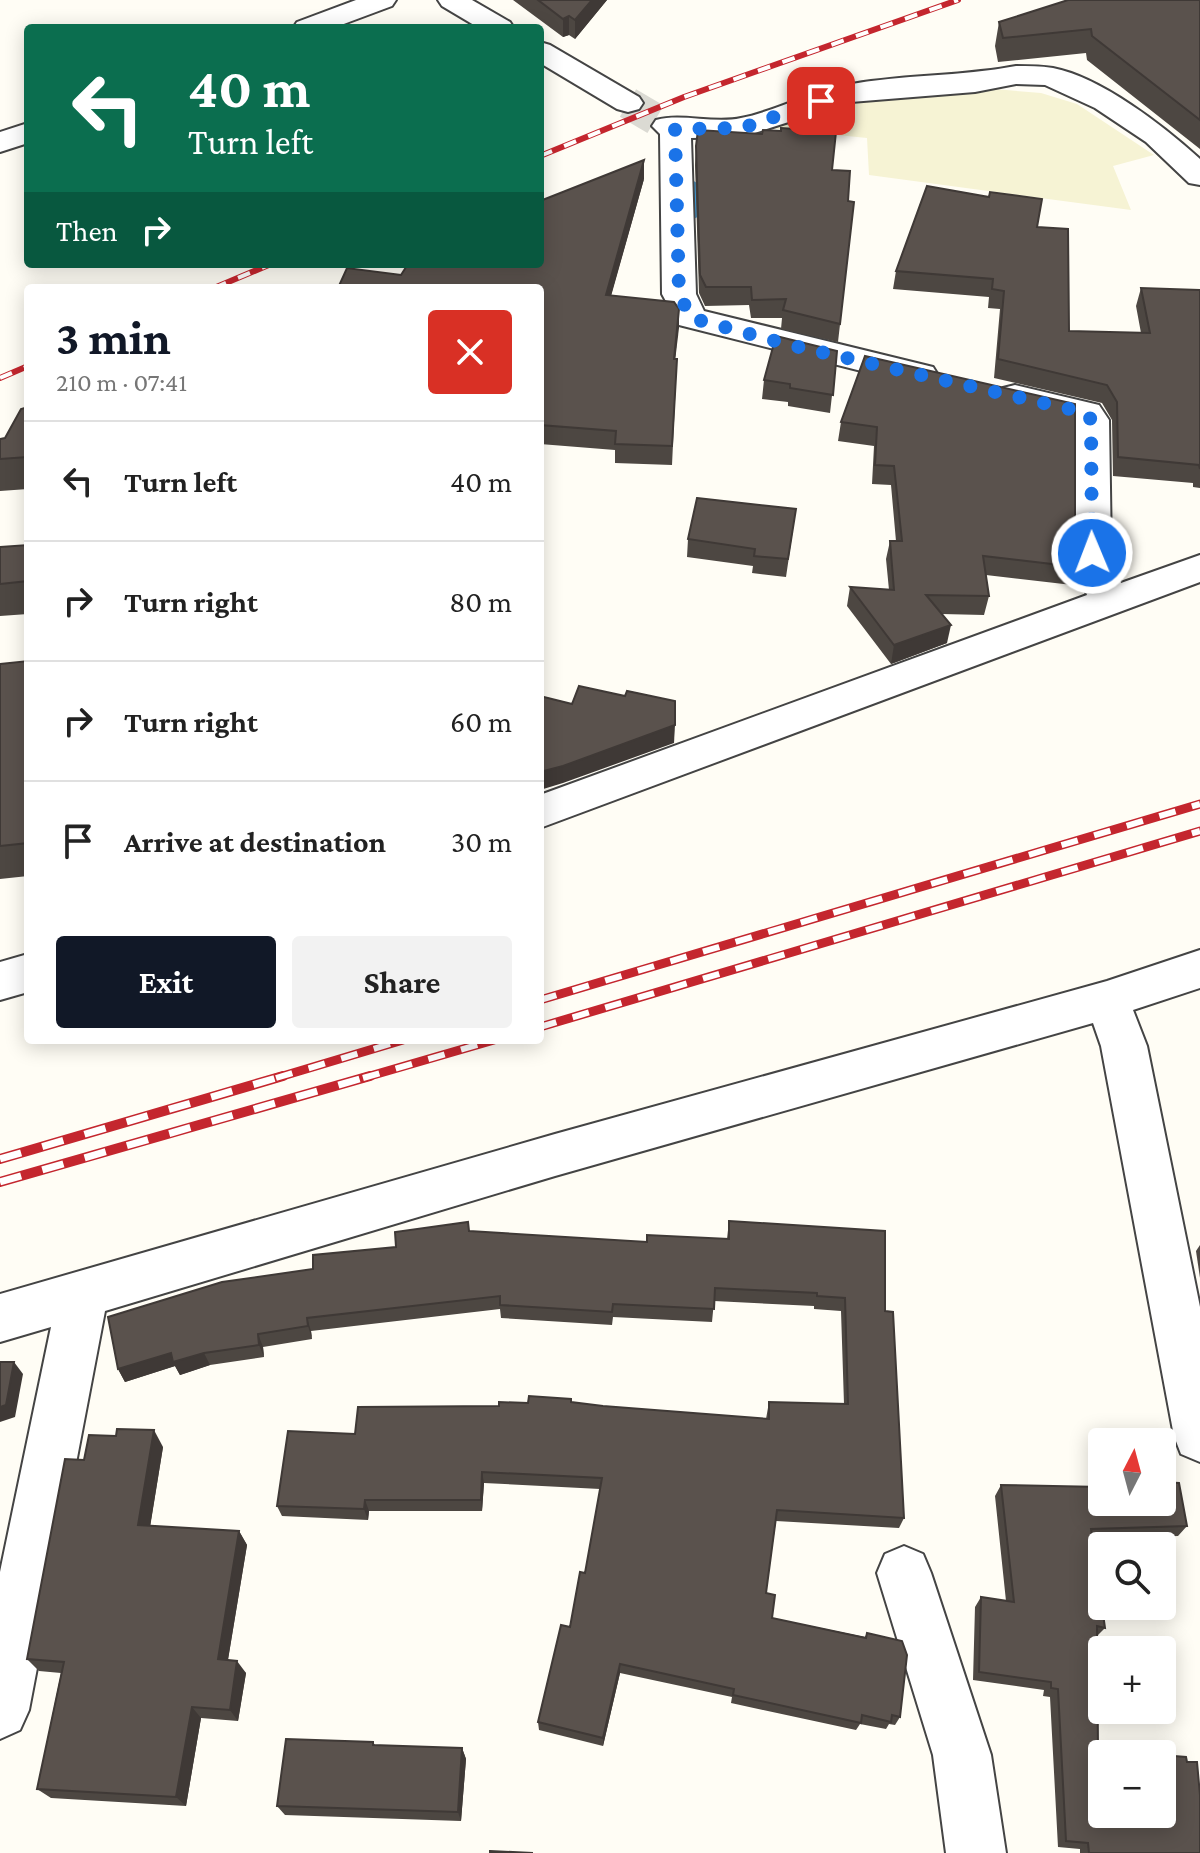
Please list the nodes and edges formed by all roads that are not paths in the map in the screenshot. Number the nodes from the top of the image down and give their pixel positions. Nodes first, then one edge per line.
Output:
1 (382, 0) edge
2 (452, 0) edge
3 (318, 24) edge
4 (493, 24) edge
5 (544, 53) edge
6 (628, 103) tunnel mouth
7 (24, 134) edge
8 (0, 143) edge
9 (1200, 176) edge
10 (1200, 568) edge
11 (1108, 601) junction
12 (544, 811) edge
13 (1200, 969) edge
14 (24, 974) edge
15 (0, 981) edge
16 (1107, 1000) junction
17 (83, 1294) junction
18 (0, 1318) edge
19 (1200, 1436) edge
20 (904, 1573) dead end
21 (0, 1710) edge
22 (976, 1853) edge

1 - 3 street
2 - 4 street
5 - 6 street
7 - 8 street
9 - 11 street
10 - 11 street
11 - 12 street
13 - 16 street
14 - 15 street
16 - 17 street
16 - 19 street
17 - 18 street
17 - 21 street
20 - 22 street

